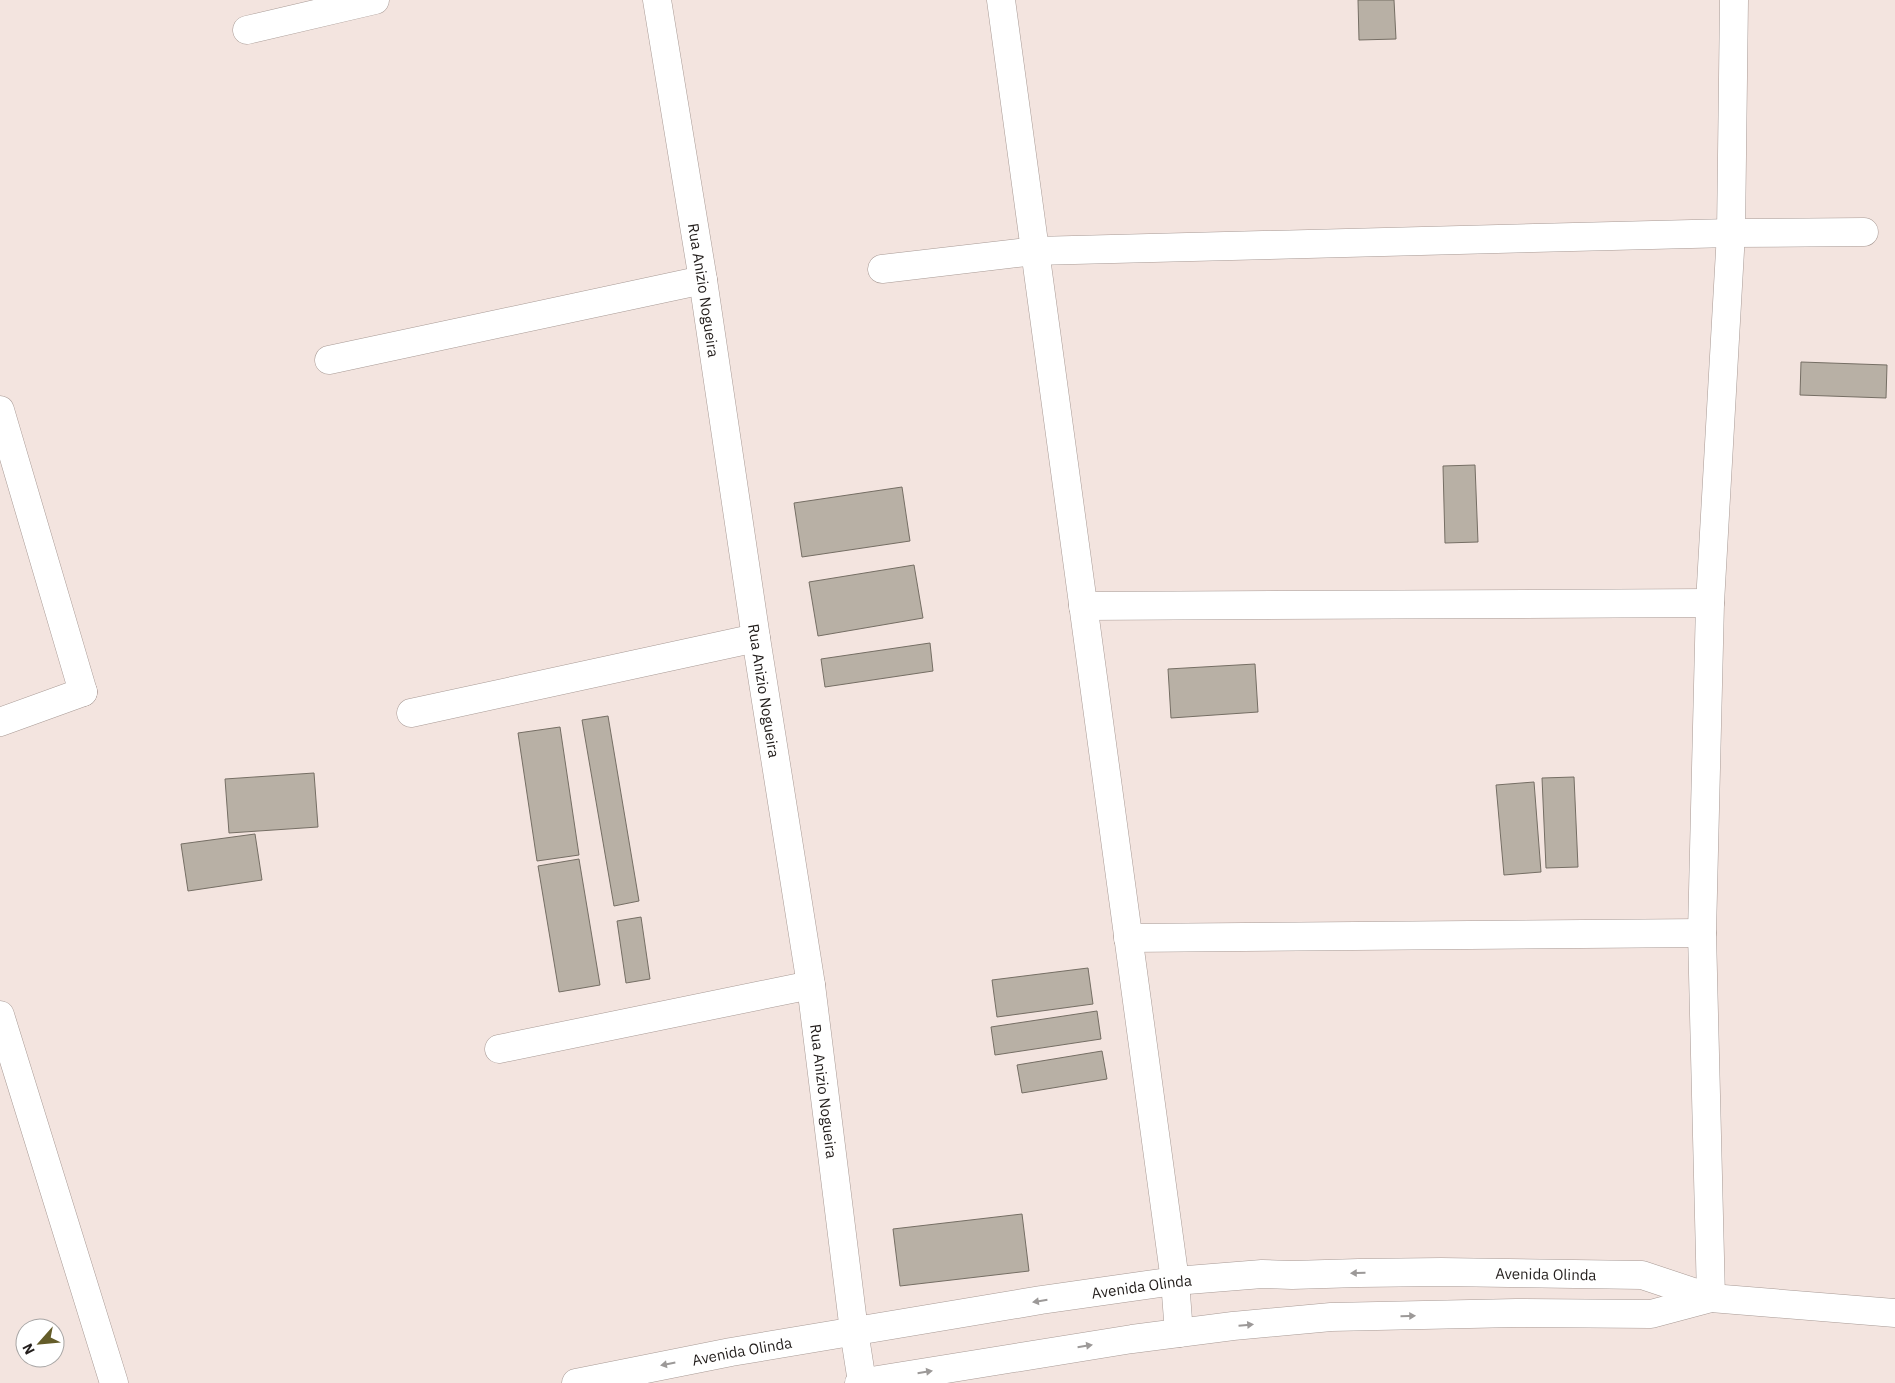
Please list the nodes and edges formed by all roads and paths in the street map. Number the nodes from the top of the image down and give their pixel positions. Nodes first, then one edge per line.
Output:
1 (376, 0) edge
2 (657, 0) edge
3 (1001, 0) edge
4 (1734, 0) edge
5 (247, 30) dead end
6 (1864, 232) dead end
7 (1731, 233) junction
8 (1035, 250) junction
9 (882, 269) dead end
10 (704, 280) junction
11 (329, 360) dead end
12 (0, 410) edge
13 (1710, 603) junction
14 (1083, 606) junction
15 (756, 638) junction
16 (411, 713) dead end
17 (0, 722) edge
18 (1702, 933) junction
19 (1128, 938) junction
20 (811, 985) junction
21 (0, 1015) edge
22 (499, 1049) dead end
23 (1175, 1281) junction
24 (1711, 1298) junction
25 (1895, 1313) edge
26 (854, 1331) junction
27 (1180, 1333) junction
28 (114, 1383) edge
29 (576, 1383) edge
30 (861, 1383) edge

1 - 5 street
2 - 10 street, Rua Anizio Nogueira
3 - 8 street
4 - 7 street
6 - 7 street
7 - 8 street
7 - 13 street
8 - 9 street
8 - 14 street
10 - 11 street
10 - 15 street, Rua Anizio Nogueira
12 - 17 street
13 - 14 street
13 - 18 street
14 - 19 street
15 - 16 street
15 - 20 street, Rua Anizio Nogueira
18 - 19 street
18 - 24 street
19 - 23 street
20 - 22 street
20 - 26 street, Rua Anizio Nogueira
21 - 28 street
24 -> 23 street, Avenida Olinda
23 -> 26 street, Avenida Olinda
23 - 27 street
24 - 25 street, Avenida Olinda
27 -> 24 street, Avenida Olinda
26 -> 29 street, Avenida Olinda
26 - 30 street, Rua Anizio Nogueira
30 -> 27 street, Avenida Olinda

